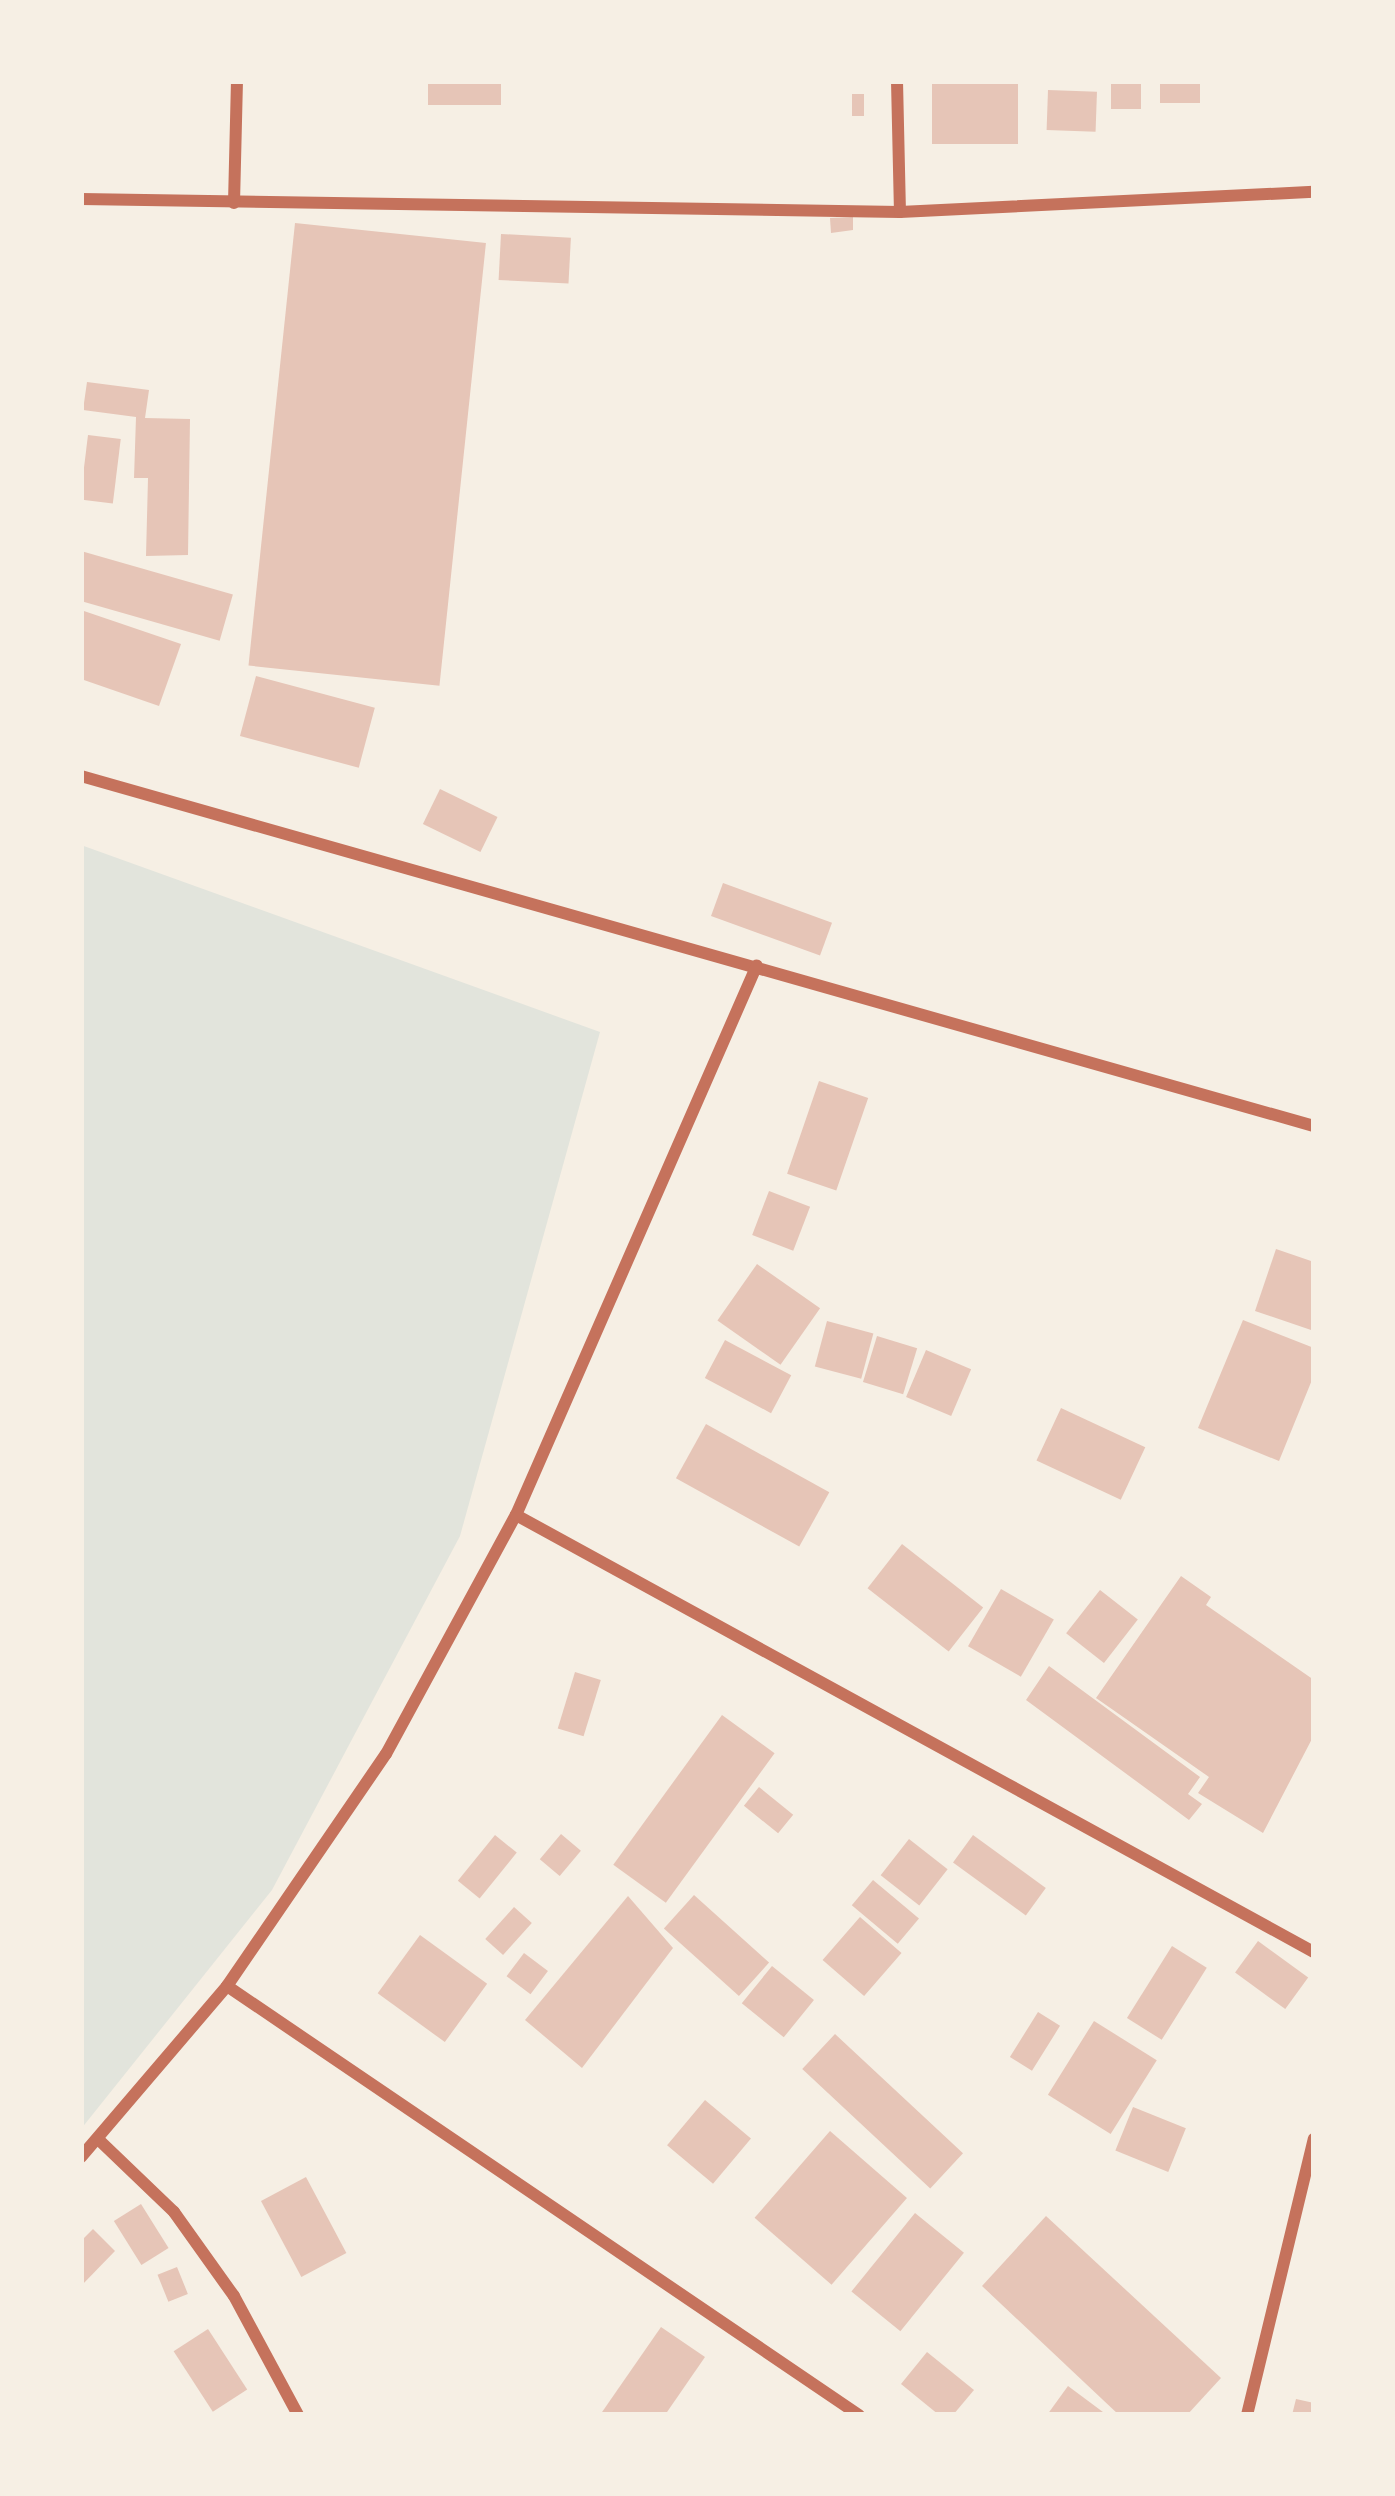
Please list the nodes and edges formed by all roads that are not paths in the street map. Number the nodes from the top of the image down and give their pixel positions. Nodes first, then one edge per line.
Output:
1 (237, 81) edge
2 (897, 81) edge
3 (1314, 192) edge
4 (81, 199) edge
5 (234, 203) junction
6 (900, 212) junction
7 (81, 776) edge
8 (757, 965) junction
9 (1314, 1126) edge
10 (516, 1515) junction
11 (1314, 1952) edge
12 (226, 1986) junction
13 (1314, 2139) edge
14 (99, 2140) junction
15 (81, 2157) edge
16 (298, 2415) edge
17 (859, 2415) edge
18 (1247, 2415) edge

1 - 5 street
2 - 6 street
3 - 6 street
4 - 5 street
5 - 6 street
7 - 8 street
8 - 9 street
8 - 10 street
10 - 11 street
10 - 12 street
12 - 14 street
12 - 17 street
13 - 18 street
14 - 15 street
14 - 16 street

